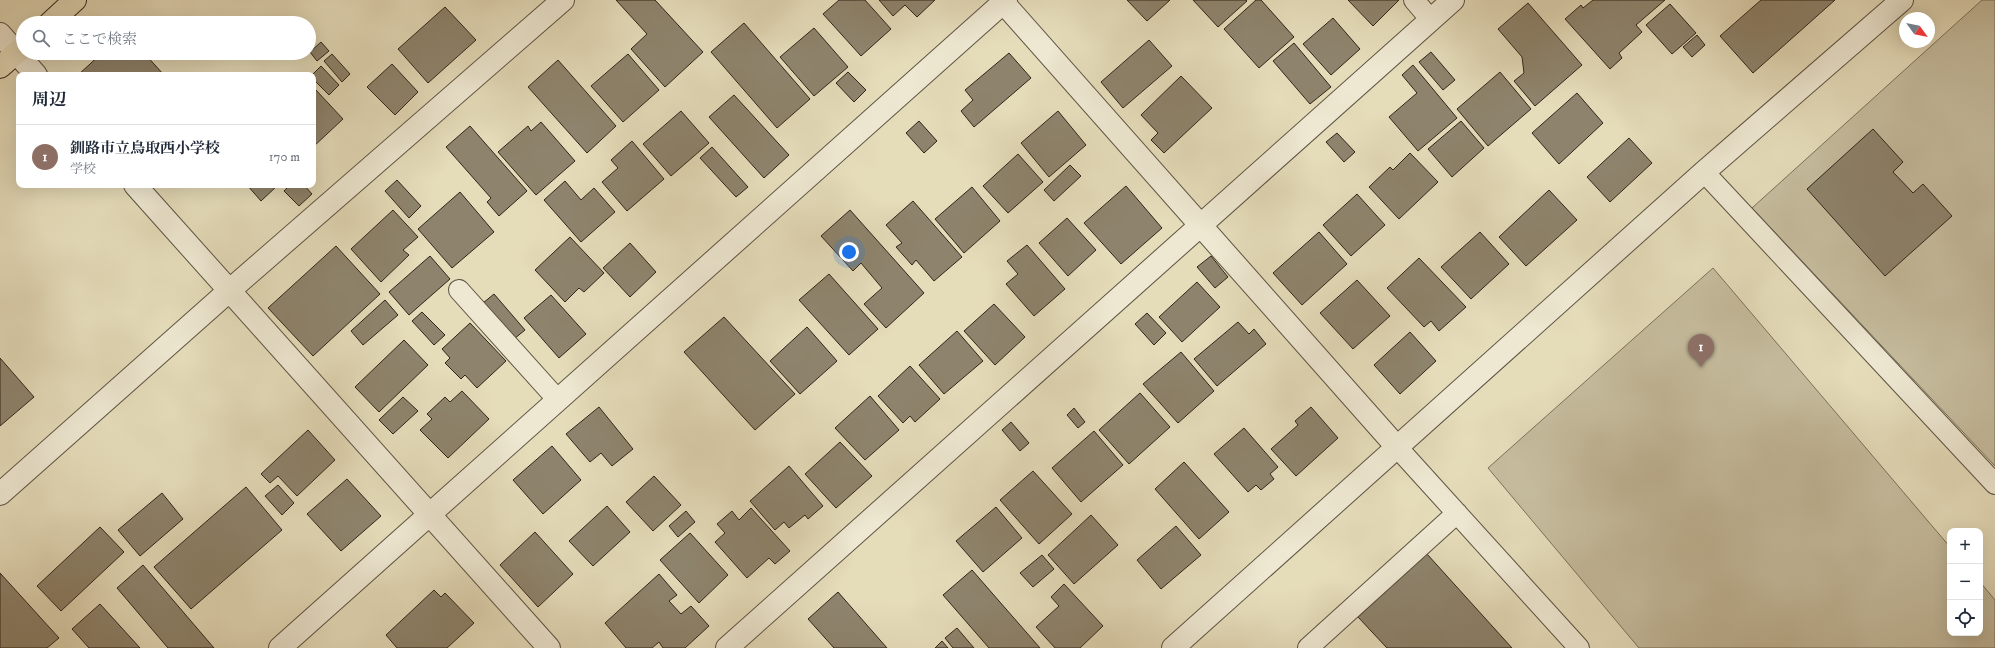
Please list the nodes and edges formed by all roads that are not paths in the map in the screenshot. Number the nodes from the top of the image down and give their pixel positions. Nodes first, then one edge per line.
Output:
1 (75, 0) edge
2 (563, 0) edge
3 (1414, 0) edge
4 (1453, 0) edge
5 (1902, 0) edge
6 (1003, 1) edge
7 (58, 16) edge
8 (1431, 20) junction
9 (0, 34) edge
10 (16, 47) edge
11 (16, 53) edge
12 (26, 60) edge
13 (0, 67) edge
14 (34, 72) edge
15 (1704, 172) junction
16 (138, 188) edge
17 (1200, 224) junction
18 (230, 290) junction
19 (459, 290) dead end
20 (557, 399) junction
21 (1396, 446) junction
22 (1995, 484) edge
23 (0, 494) edge
24 (1457, 513) junction
25 (429, 514) junction
26 (280, 648) edge
27 (549, 648) edge
28 (727, 648) edge
29 (1173, 648) edge
30 (1308, 648) edge
31 (1579, 648) edge

1 - 7 highway
2 - 18 street
3 - 8 lane
4 - 8 street
5 - 15 street
6 - 17 street
6 - 20 street
8 - 17 street
9 - 10 street
11 - 13 highway
12 - 14 street
15 - 21 street
15 - 22 lane
16 - 18 street
17 - 21 street
17 - 28 street
18 - 23 street
18 - 25 street
19 - 20 lane
20 - 25 street
21 - 24 lane
21 - 29 street
24 - 30 lane
24 - 31 lane
25 - 26 street
25 - 27 street

